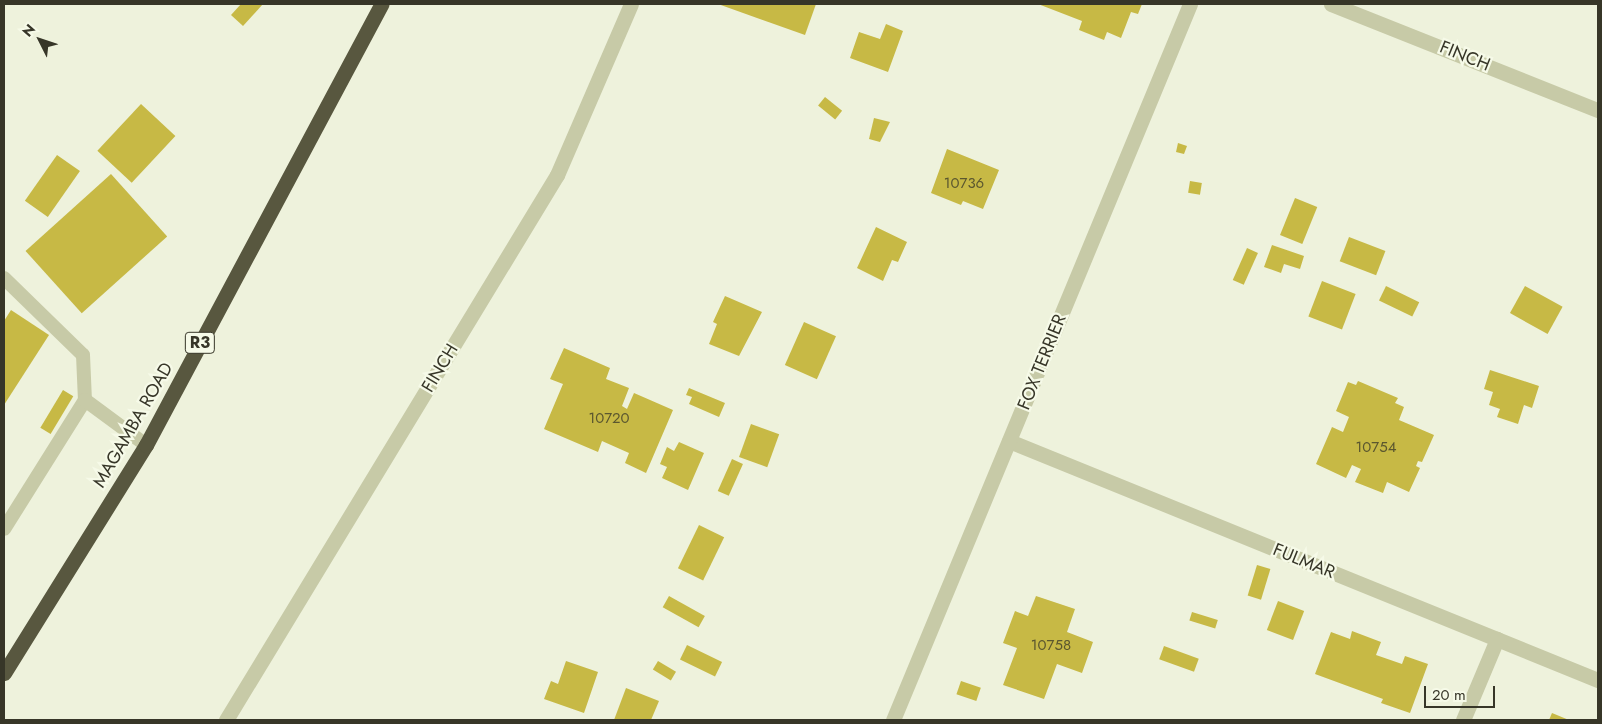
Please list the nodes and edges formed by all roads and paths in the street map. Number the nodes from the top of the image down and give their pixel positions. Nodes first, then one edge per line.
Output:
1 (381, 4) edge
2 (631, 4) edge
3 (1190, 4) edge
4 (1331, 4) edge
5 (1364, 10) edge
6 (1598, 110) edge
7 (4, 278) edge
8 (85, 400) junction
9 (1009, 441) junction
10 (146, 445) junction
11 (4, 529) edge
12 (1497, 639) junction
13 (4, 673) edge
14 (1598, 680) edge
15 (226, 720) edge
16 (893, 720) edge
17 (1463, 720) edge

1 - 10 highway, MAGAMBA ROAD / R3
2 - 15 street, FINCH
3 - 9 street, FOX TERRIER
4 - 5 street, FINCH
5 - 6 street, FINCH
7 - 8 lane
8 - 10 lane
8 - 11 lane
9 - 12 street, FULMAR
9 - 16 street, FOX TERRIER
10 - 13 highway, MAGAMBA ROAD / R3
12 - 14 street, FULMAR
12 - 17 street

